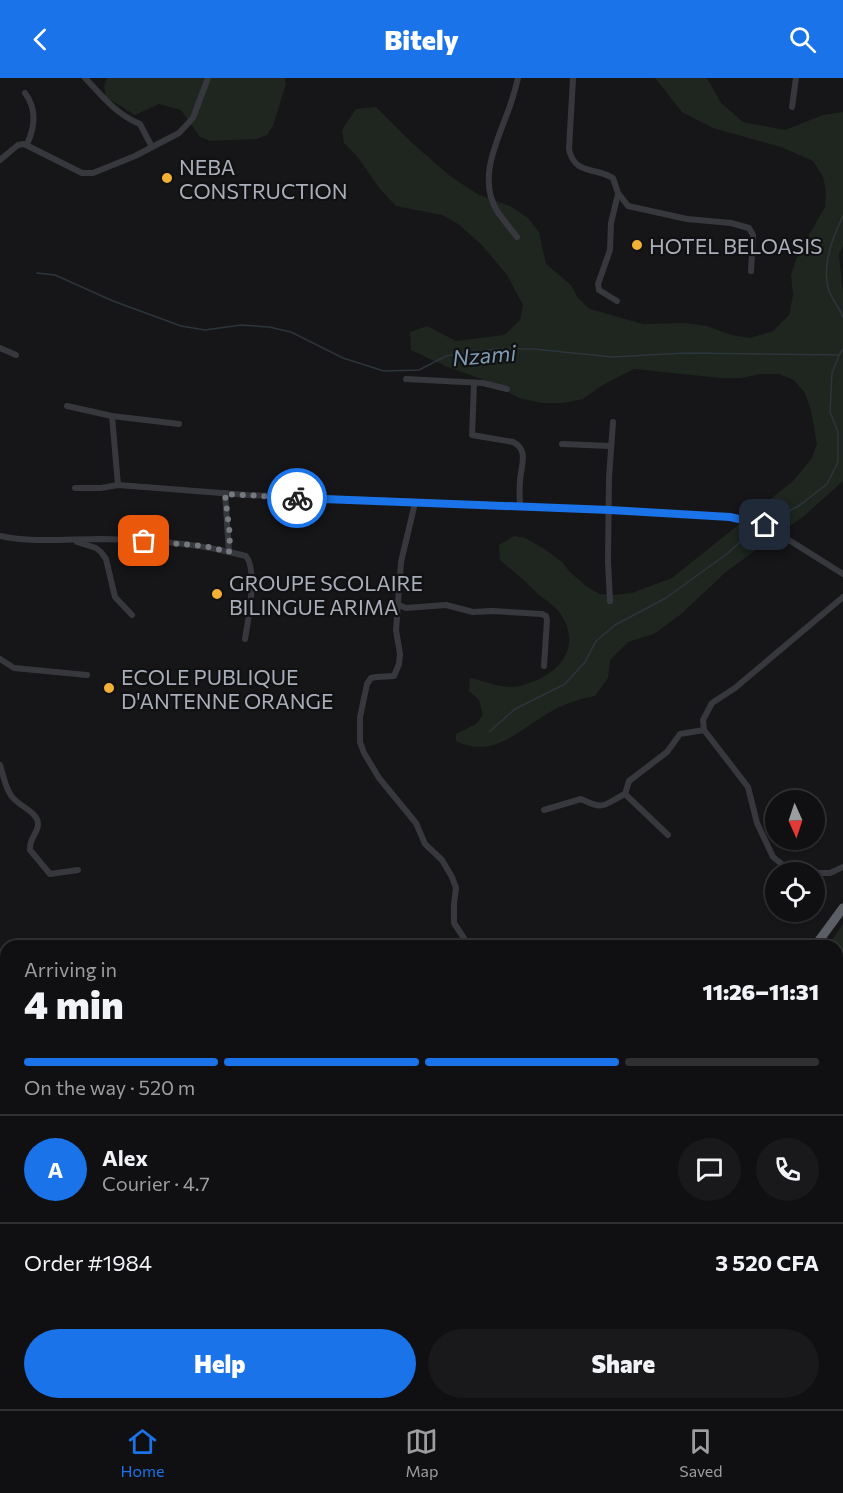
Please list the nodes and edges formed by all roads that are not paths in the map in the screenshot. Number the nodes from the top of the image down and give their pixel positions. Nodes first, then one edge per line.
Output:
1 (85, 78) edge
2 (208, 78) edge
3 (518, 78) edge
4 (573, 78) edge
5 (796, 78) edge
6 (26, 93) dead end
7 (792, 107) dead end
8 (27, 144) junction
9 (152, 147) junction
10 (0, 160) edge
11 (618, 193) junction
12 (517, 237) dead end
13 (751, 271) dead end
14 (617, 301) dead end
15 (0, 348) edge
16 (16, 355) dead end
17 (406, 379) dead end
18 (474, 384) junction
19 (507, 389) dead end
20 (67, 406) dead end
21 (112, 416) junction
22 (613, 422) dead end
23 (179, 424) dead end
24 (562, 444) dead end
25 (611, 446) junction
26 (118, 485) junction
27 (75, 488) dead end
28 (225, 494) junction
29 (415, 503) junction
30 (520, 507) junction
31 (610, 510) junction
32 (0, 536) edge
33 (71, 540) junction
34 (229, 552) junction
35 (843, 574) edge
36 (843, 597) edge
37 (610, 601) dead end
38 (399, 605) junction
39 (132, 615) dead end
40 (245, 639) dead end
41 (0, 659) edge
42 (544, 666) dead end
43 (87, 675) dead end
44 (703, 720) junction
45 (704, 730) junction
46 (693, 731) junction
47 (0, 765) edge
48 (625, 794) junction
49 (544, 810) dead end
50 (668, 835) dead end
51 (779, 862) edge
52 (843, 867) edge
53 (78, 870) dead end
54 (825, 873) edge
55 (843, 908) edge
56 (465, 940) edge
57 (819, 940) edge

1 - 9 street
2 - 9 street
3 - 12 street
4 - 11 street
5 - 7 street
6 - 8 street
8 - 9 street
8 - 10 street
11 - 13 street
11 - 14 street
15 - 16 street
17 - 18 street
18 - 19 street
18 - 30 street
20 - 21 street
21 - 23 street
21 - 26 street
22 - 25 street
24 - 25 street
25 - 31 street
26 - 27 street
26 - 28 street
28 - 29 street
28 - 34 street
29 - 30 street
29 - 38 street
30 - 31 street
31 - 35 street
31 - 37 street
32 - 33 street
33 - 34 street
33 - 39 street
34 - 40 street
36 - 44 street
38 - 42 street
38 - 56 street
41 - 43 street
44 - 45 street
44 - 46 street
45 - 46 street
45 - 51 street
46 - 48 street
47 - 53 street
48 - 49 street
48 - 50 street
52 - 54 street
55 - 57 highway

